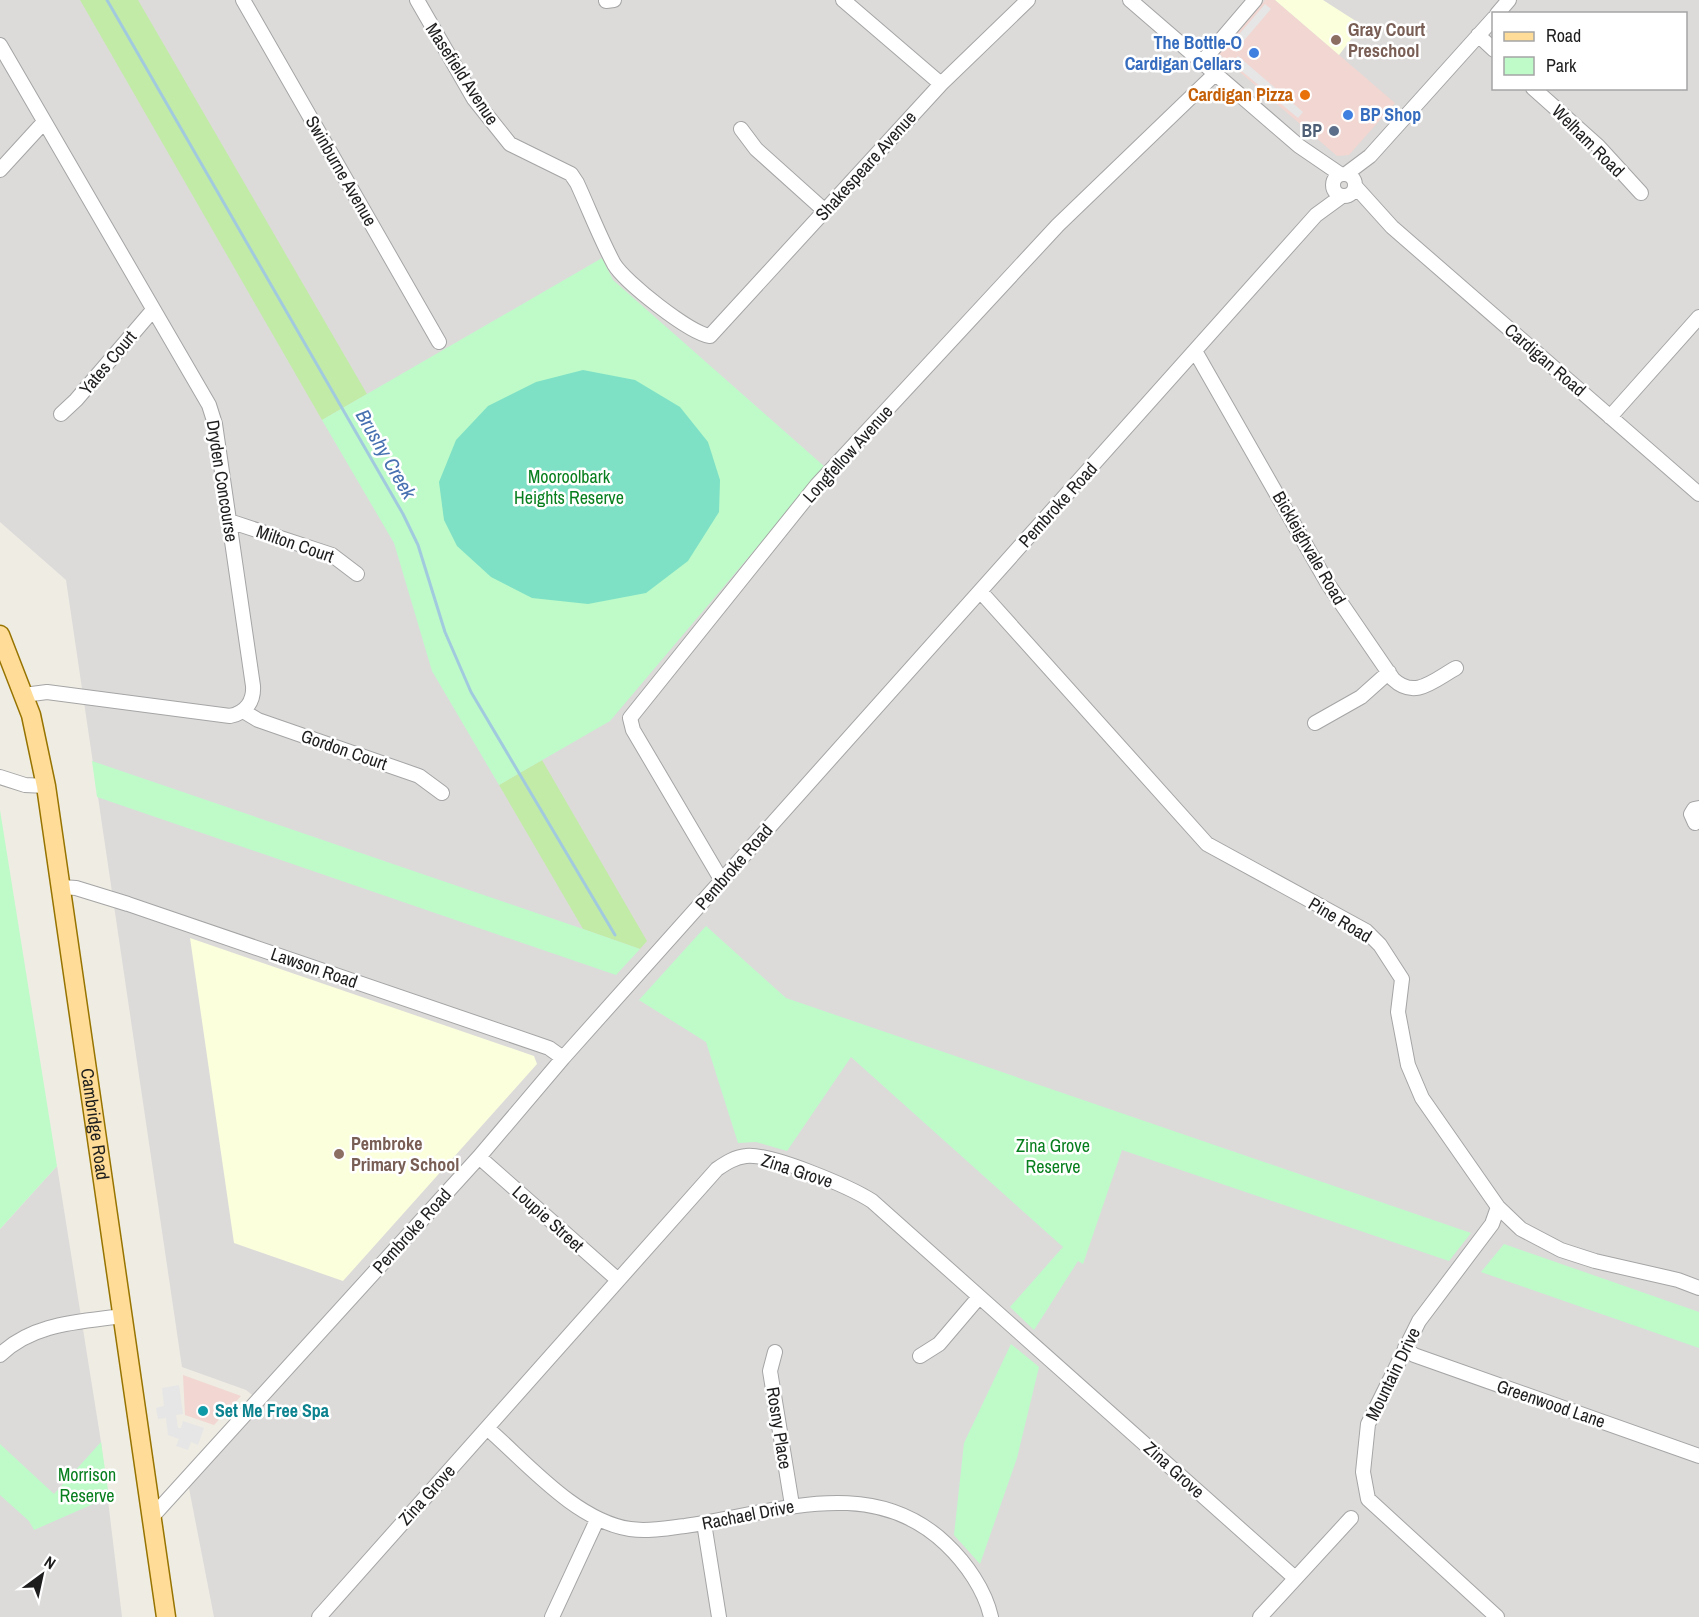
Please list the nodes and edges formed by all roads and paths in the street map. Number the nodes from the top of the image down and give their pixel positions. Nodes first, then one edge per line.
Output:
1 (243, 0) edge
2 (417, 0) edge
3 (843, 0) edge
4 (1028, 0) edge
5 (1130, 0) edge
6 (1255, 0) edge
7 (1509, 0) edge
8 (1499, 12) edge
9 (1492, 20) edge
10 (1478, 35) junction
11 (0, 45) edge
12 (1492, 48) edge
13 (1202, 62) junction
14 (1216, 74) junction
15 (940, 84) junction
16 (1535, 90) edge
17 (44, 122) junction
18 (741, 129) dead end
19 (0, 170) edge
20 (1344, 185) junction
21 (1641, 193) dead end
22 (825, 211) junction
23 (153, 310) junction
24 (1699, 317) edge
25 (710, 336) joint
26 (439, 342) dead end
27 (1195, 351) junction
28 (60, 414) dead end
29 (1610, 417) junction
30 (1699, 494) edge
31 (229, 521) junction
32 (357, 574) dead end
33 (980, 591) junction
34 (0, 635) edge
35 (1456, 668) dead end
36 (1389, 672) junction
37 (24, 695) junction
38 (243, 711) junction
39 (1315, 723) dead end
40 (0, 777) edge
41 (46, 786) junction
42 (442, 793) dead end
43 (1699, 808) edge
44 (1699, 819) edge
45 (722, 881) junction
46 (62, 887) junction
47 (563, 1058) junction
48 (479, 1157) junction
49 (1498, 1207) junction
50 (618, 1280) junction
51 (1699, 1288) edge
52 (979, 1297) junction
53 (123, 1316) junction
54 (1405, 1348) junction
55 (775, 1352) dead end
56 (0, 1355) edge
57 (920, 1356) dead end
58 (487, 1428) junction
59 (1699, 1456) edge
60 (792, 1505) junction
61 (151, 1518) junction
62 (1351, 1518) dead end
63 (597, 1520) junction
64 (704, 1523) junction
65 (1295, 1578) junction
66 (166, 1617) edge
67 (319, 1617) edge
68 (552, 1617) edge
69 (719, 1617) edge
70 (991, 1617) edge
71 (1260, 1617) edge
72 (1497, 1617) edge

1 - 26 street, Swinburne Avenue
2 - 25 street, Masefield Avenue
3 - 15 street
4 - 15 street, Shakespeare Avenue
5 - 13 street, Cardigan Road
6 - 13 street
7 - 8 street
9 - 10 street, Pembroke Road
10 - 12 street
10 - 20 street, Pembroke Road
11 - 17 street, Dryden Concourse
13 - 14 street, Cardigan Road
14 - 20 street, Cardigan Road
14 - 45 street, Longfellow Avenue
15 - 22 street, Shakespeare Avenue
16 - 21 street, Welham Road
17 - 19 street
17 - 23 street, Dryden Concourse
18 - 22 street
20 - 27 street, Pembroke Road
20 - 29 street, Cardigan Road
22 - 25 street, Shakespeare Avenue
23 - 28 street, Yates Court
23 - 31 street, Dryden Concourse
24 - 29 street
27 - 33 street, Pembroke Road
27 - 36 street, Bickleighvale Road
29 - 30 street, Cardigan Road
31 - 32 street, Milton Court
31 - 38 street, Dryden Concourse
33 - 45 street, Pembroke Road
33 - 49 street, Pine Road
34 - 37 main road, Cambridge Road
35 - 36 street, Bickleighvale Road
36 - 39 street
37 - 38 street
37 - 41 main road, Cambridge Road
38 - 42 street, Gordon Court
40 - 41 street
41 - 46 main road, Cambridge Road
43 - 44 street
45 - 47 street, Pembroke Road
46 - 47 street, Lawson Road
46 - 53 main road, Cambridge Road
47 - 48 street, Pembroke Road
48 - 50 street, Loupie Street
48 - 61 street, Pembroke Road
49 - 51 street, Pine Road
49 - 54 street, Mountain Drive
50 - 52 street, Zina Grove
50 - 58 street, Zina Grove
52 - 57 street
52 - 65 street, Zina Grove
53 - 56 street
53 - 61 main road, Cambridge Road
54 - 59 street, Greenwood Lane
54 - 72 street, Mountain Drive
55 - 60 street, Rosny Place
58 - 63 street, Rachael Drive
58 - 67 street, Zina Grove
60 - 64 street, Rachael Drive
60 - 70 street, Rachael Drive
61 - 66 main road, Cambridge Road
62 - 65 street
63 - 64 street, Rachael Drive
63 - 68 street
64 - 69 street
65 - 71 street

